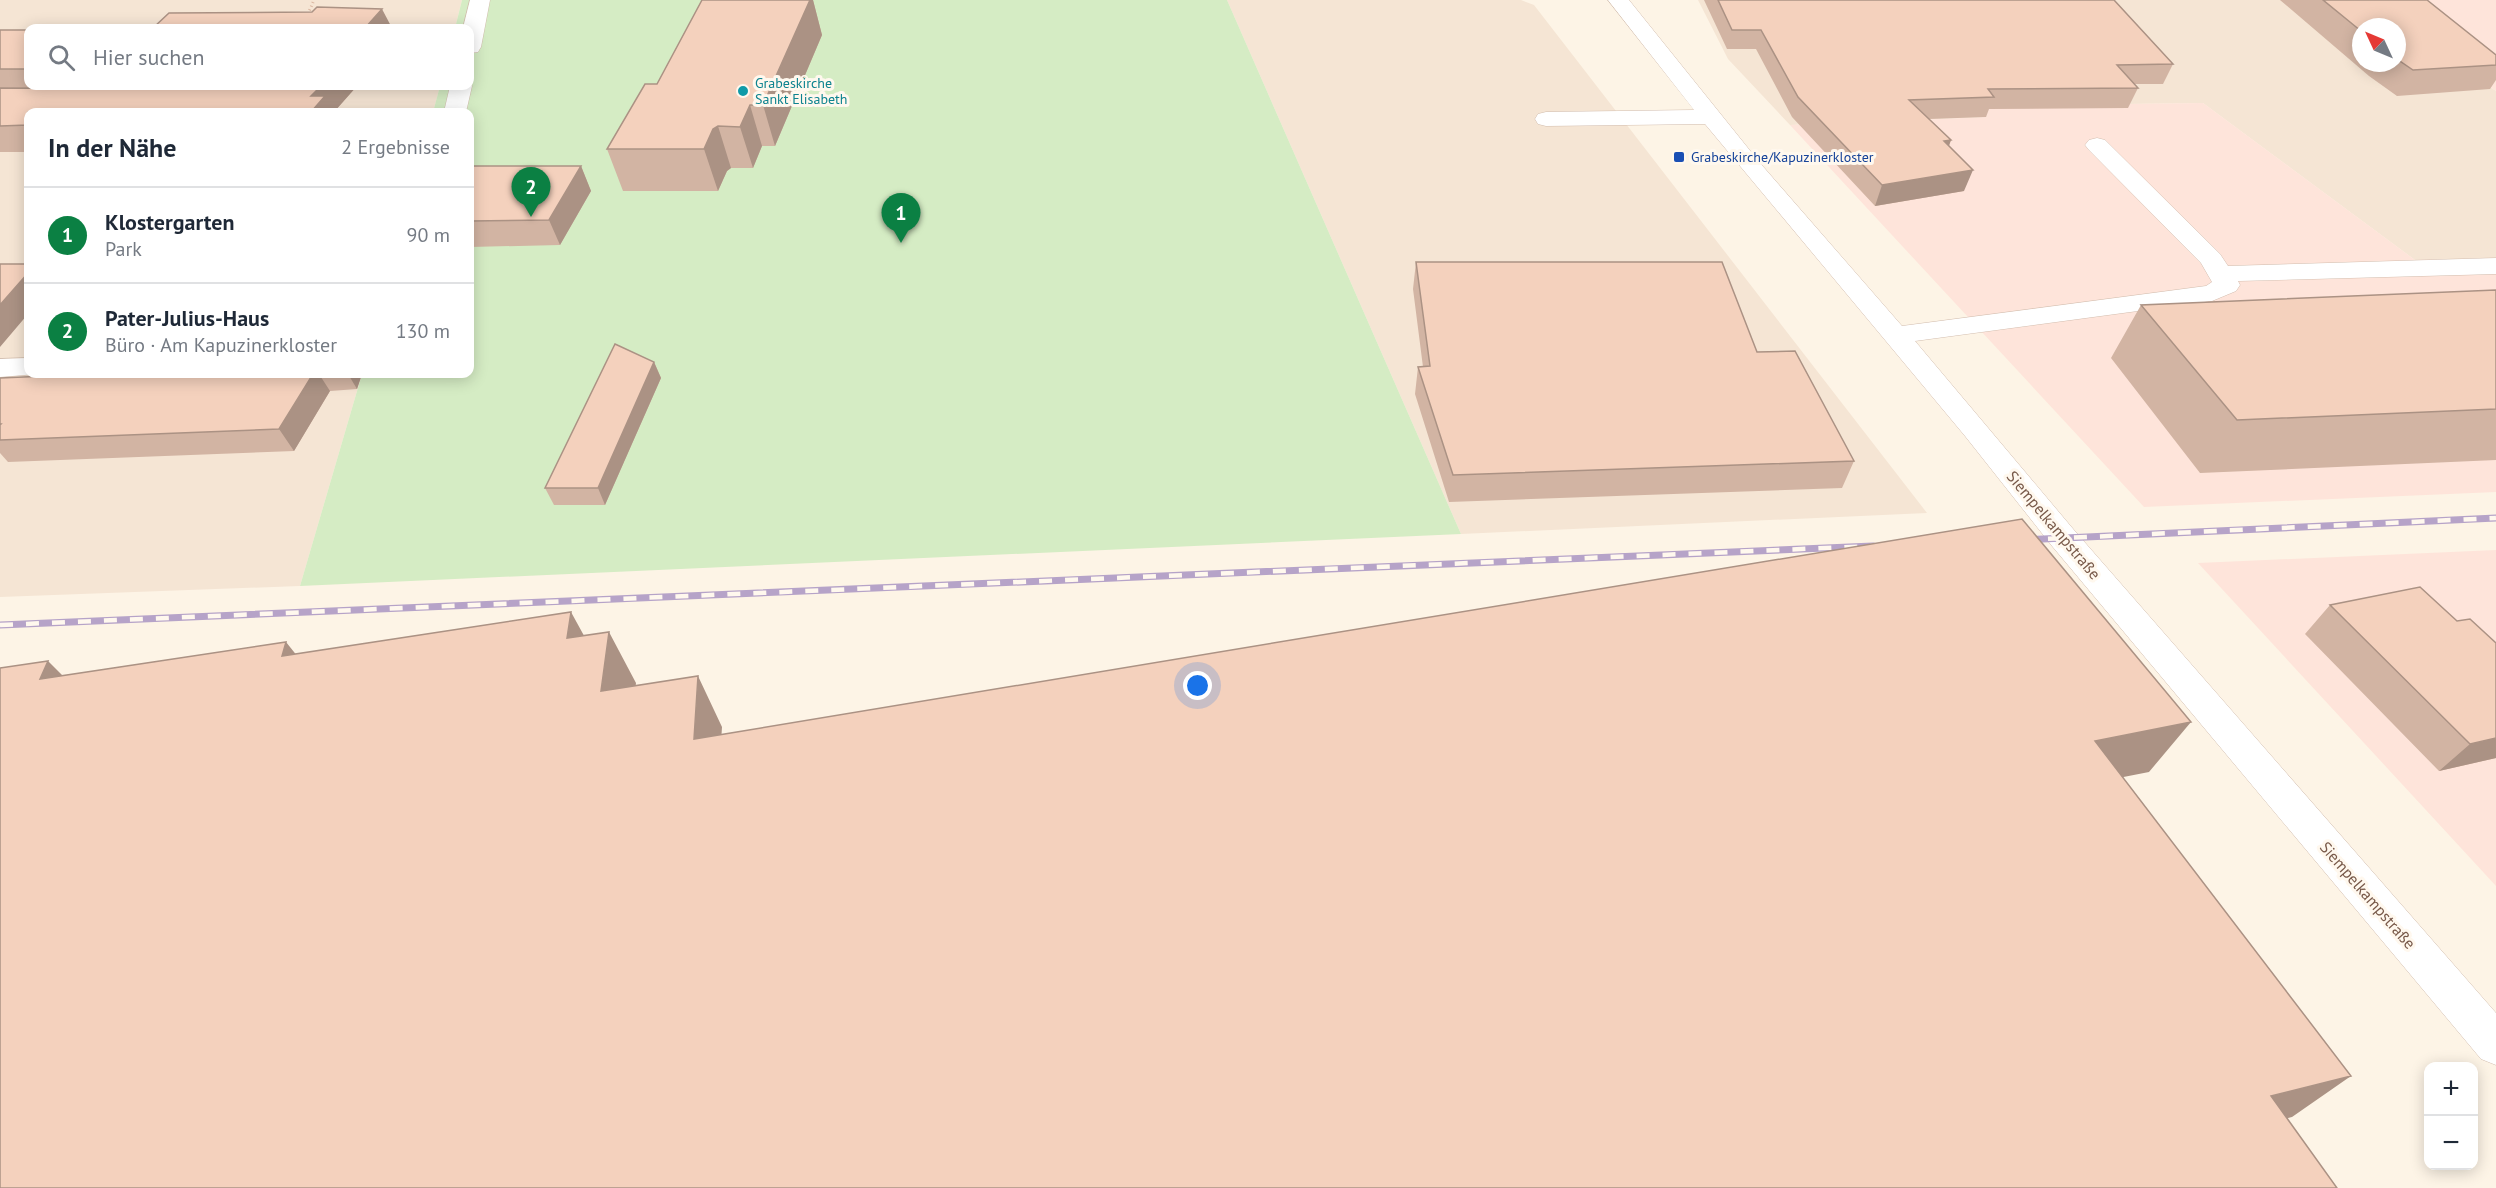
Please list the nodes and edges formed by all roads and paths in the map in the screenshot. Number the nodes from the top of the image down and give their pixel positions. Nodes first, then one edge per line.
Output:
1 (314, 0) edge
2 (480, 0) edge
3 (1618, 0) edge
4 (305, 19) edge
5 (474, 28) edge
6 (460, 90) edge
7 (456, 108) edge
8 (1711, 117) junction
9 (1546, 118) dead end
10 (2097, 146) dead end
11 (2496, 266) edge
12 (2221, 274) junction
13 (1896, 336) junction
14 (24, 367) edge
15 (0, 368) edge
16 (2496, 1045) edge

1 - 4 path
2 - 5 street
3 - 8 street, Siempelkampstraße
6 - 7 street
8 - 9 street
8 - 13 street, Siempelkampstraße
10 - 12 street
11 - 12 street
12 - 13 street
13 - 16 street, Siempelkampstraße
14 - 15 street

